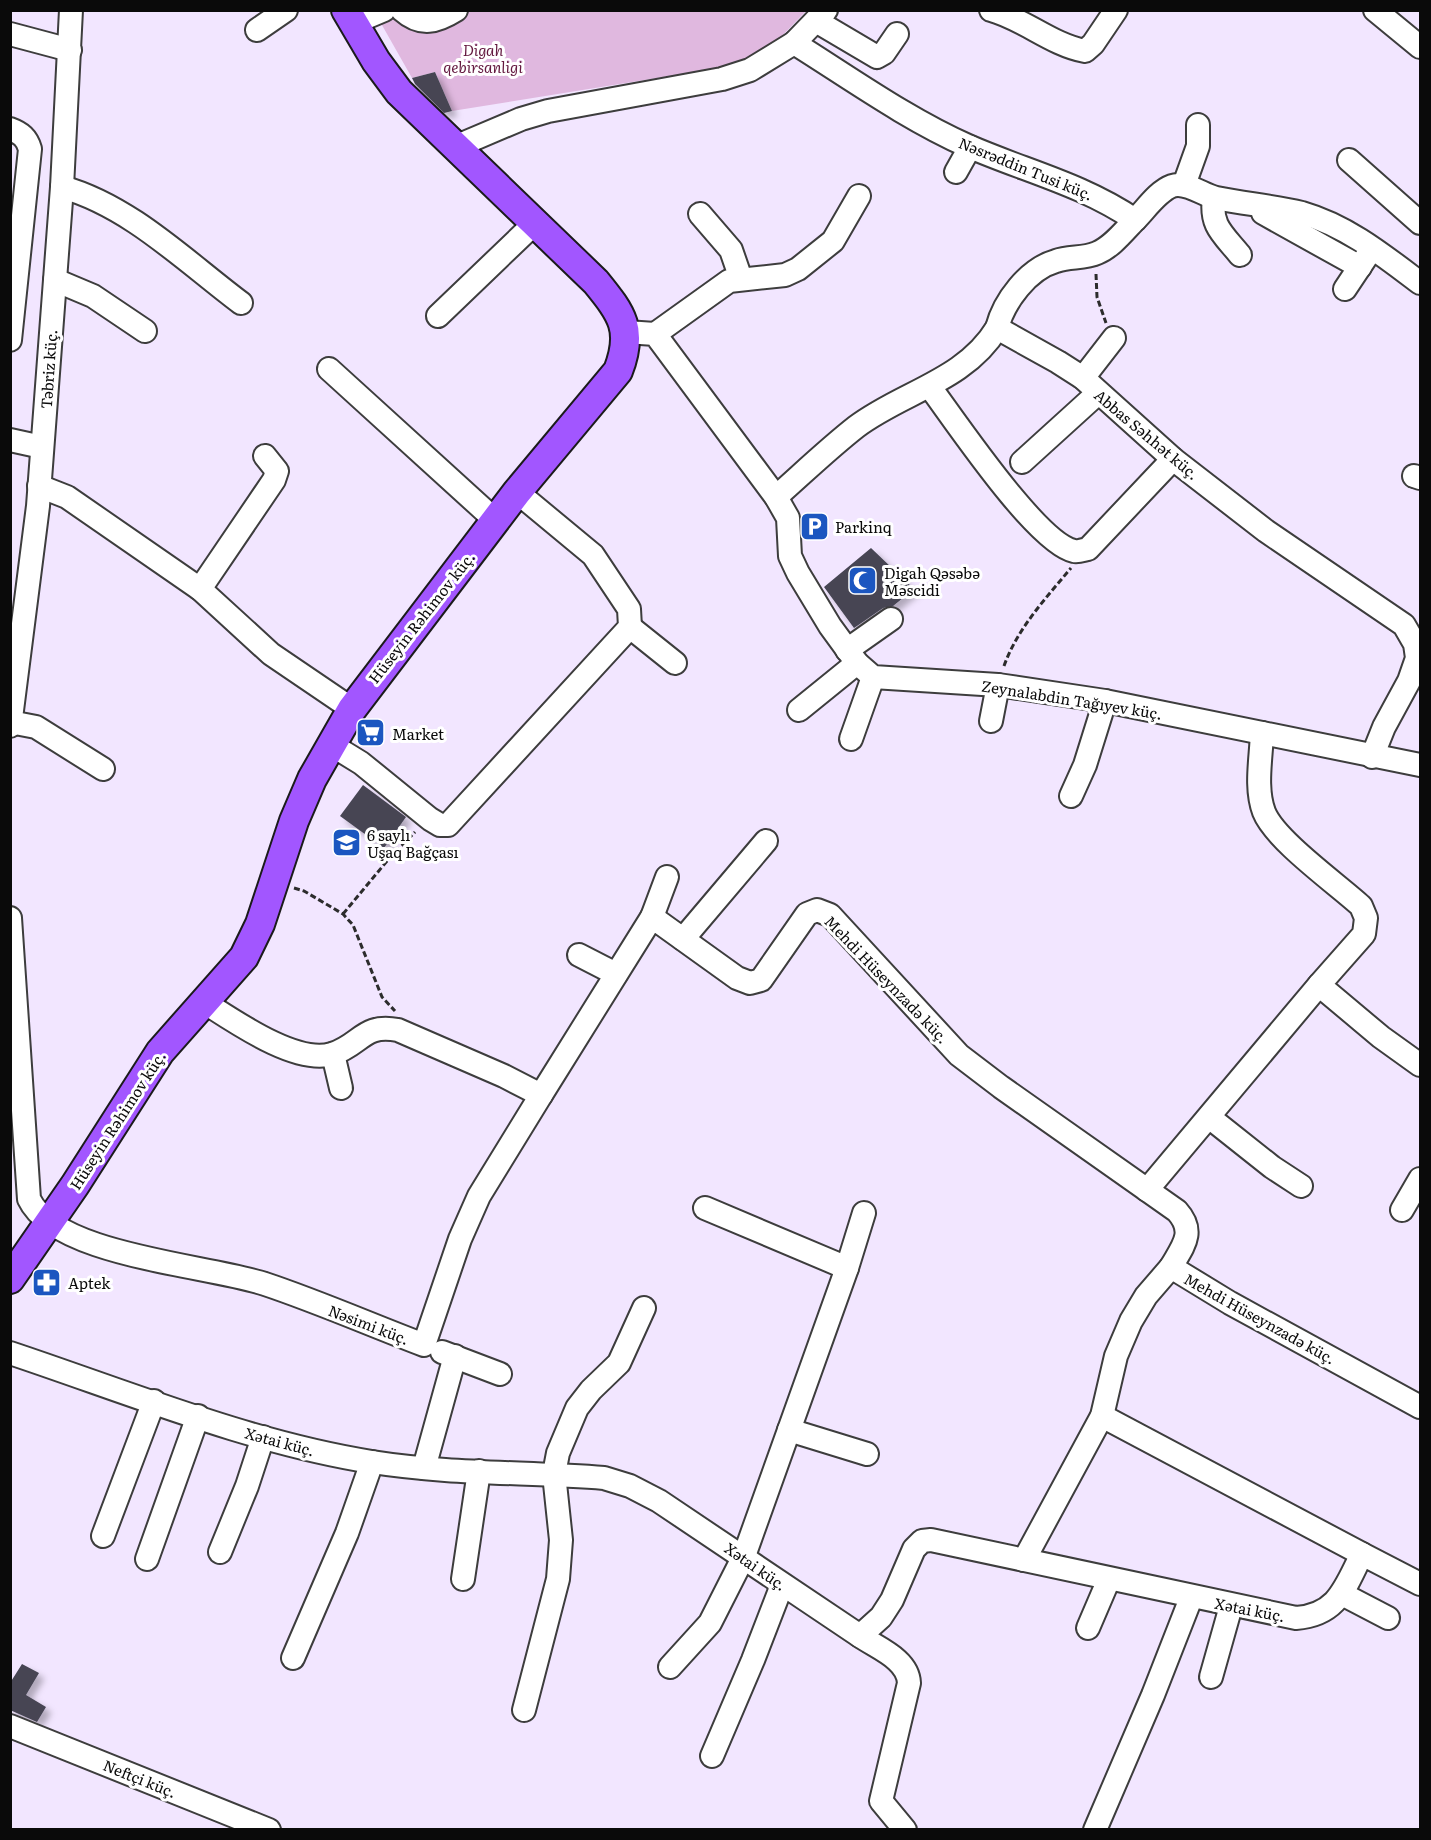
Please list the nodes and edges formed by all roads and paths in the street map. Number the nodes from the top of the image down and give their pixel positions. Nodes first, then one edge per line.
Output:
1 (71, 10) edge
2 (286, 10) edge
3 (384, 10) edge
4 (402, 10) edge
5 (456, 10) edge
6 (991, 10) edge
7 (1116, 10) edge
8 (1375, 10) edge
9 (350, 16) edge
10 (821, 16) edge
11 (257, 30) dead end
12 (10, 34) edge
13 (897, 34) dead end
14 (794, 43) junction
15 (1420, 47) edge
16 (70, 50) junction
17 (1198, 125) dead end
18 (10, 129) edge
19 (455, 147) junction
20 (970, 147) junction
21 (1349, 160) dead end
22 (956, 172) dead end
23 (1184, 185) junction
24 (62, 187) junction
25 (859, 196) dead end
26 (1214, 198) junction
27 (1261, 206) junction
28 (700, 214) dead end
29 (1135, 220) junction
30 (536, 222) junction
31 (1420, 223) edge
32 (1373, 248) junction
33 (1095, 254) junction
34 (1240, 255) dead end
35 (1360, 267) junction
36 (741, 279) junction
37 (55, 280) junction
38 (1420, 283) edge
39 (1346, 289) dead end
40 (242, 303) dead end
41 (12, 310) edge
42 (438, 316) dead end
43 (997, 328) junction
44 (145, 331) dead end
45 (626, 332) junction
46 (655, 334) junction
47 (1114, 338) joint
48 (10, 340) edge
49 (329, 369) dead end
50 (1090, 385) junction
51 (930, 387) junction
52 (10, 440) edge
53 (42, 447) junction
54 (265, 456) dead end
55 (1173, 459) junction
56 (1022, 462) dead end
57 (39, 486) junction
58 (517, 492) junction
59 (776, 497) junction
60 (495, 520) junction
61 (1088, 549) junction
62 (200, 589) junction
63 (891, 619) dead end
64 (630, 627) junction
65 (675, 663) dead end
66 (859, 663) junction
67 (998, 685) junction
68 (1106, 701) junction
69 (352, 708) junction
70 (799, 710) dead end
71 (991, 721) dead end
72 (11, 724) edge
73 (1262, 733) junction
74 (851, 739) dead end
75 (330, 744) junction
76 (1372, 757) junction
77 (1420, 765) edge
78 (103, 769) dead end
79 (1071, 796) dead end
80 (430, 819) junction
81 (766, 841) dead end
82 (667, 877) dead end
83 (273, 883) junction
84 (343, 914) junction
85 (652, 917) junction
86 (10, 918) edge
87 (683, 939) junction
88 (579, 955) dead end
89 (615, 974) junction
90 (1319, 985) junction
91 (204, 1002) junction
92 (398, 1030) junction
93 (333, 1054) junction
94 (1420, 1065) edge
95 (341, 1088) dead end
96 (541, 1095) junction
97 (1209, 1117) junction
98 (1420, 1179) edge
99 (1301, 1186) dead end
100 (1147, 1190) junction
101 (705, 1208) dead end
102 (1402, 1210) dead end
103 (864, 1213) dead end
104 (50, 1222) junction
105 (14, 1267) edge
106 (847, 1268) junction
107 (1171, 1268) junction
108 (644, 1308) dead end
109 (424, 1345) junction
110 (10, 1353) edge
111 (455, 1356) junction
112 (500, 1374) dead end
113 (154, 1401) junction
114 (1420, 1407) edge
115 (198, 1416) junction
116 (1102, 1416) junction
117 (789, 1430) junction
118 (262, 1437) junction
119 (867, 1454) dead end
120 (372, 1462) junction
121 (424, 1468) junction
122 (479, 1471) junction
123 (554, 1474) junction
124 (103, 1536) dead end
125 (220, 1552) dead end
126 (1362, 1554) junction
127 (744, 1556) junction
128 (147, 1559) dead end
129 (1024, 1560) junction
130 (463, 1579) dead end
131 (1109, 1579) junction
132 (1420, 1584) edge
133 (782, 1585) junction
134 (1342, 1594) junction
135 (1191, 1598) junction
136 (1231, 1606) junction
137 (1389, 1618) dead end
138 (1088, 1628) dead end
139 (860, 1636) junction
140 (293, 1658) dead end
141 (670, 1666) dead end
142 (1211, 1677) dead end
143 (524, 1710) dead end
144 (10, 1726) edge
145 (712, 1756) dead end
146 (269, 1830) edge
147 (905, 1830) edge
148 (1095, 1830) edge

1 - 16 street, Təbriz küç.
2 - 11 street
3 - 9 street
4 - 5 street
6 - 7 street
8 - 15 street
9 - 19 main road
10 - 13 street
10 - 14 street
12 - 16 street
14 - 19 street
14 - 20 street, Nəsrəddin Tusi küç.
16 - 24 street, Təbriz küç.
17 - 23 street
18 - 41 street
19 - 30 main road
20 - 22 street
20 - 29 street, Nəsrəddin Tusi küç.
21 - 31 street
23 - 26 street
23 - 29 street
24 - 37 street, Təbriz küç.
24 - 40 street
25 - 36 street
26 - 27 street
26 - 34 street
27 - 32 street
27 - 35 street
28 - 36 street
29 - 33 street
30 - 42 street
30 - 45 main road
32 - 35 street
32 - 38 street
33 - 43 street
33 - 47 path
35 - 39 street
36 - 46 street
37 - 44 street
37 - 53 street, Təbriz küç.
41 - 48 street
43 - 50 street, Abbas Səhhət küç.
43 - 51 street
45 - 46 street
45 - 58 main road, Hüseyin Rəhimov küç.
46 - 59 street
47 - 50 street
49 - 60 street
50 - 55 street, Abbas Səhhət küç.
50 - 56 street
51 - 59 street
51 - 61 street
52 - 53 street
53 - 57 street, Təbriz küç.
54 - 62 street
55 - 61 street
55 - 76 street, Abbas Səhhət küç.
57 - 62 street
57 - 72 street, Təbriz küç.
58 - 60 main road, Hüseyin Rəhimov küç.
58 - 64 street
59 - 66 street
60 - 69 main road, Hüseyin Rəhimov küç.
61 - 67 path
62 - 69 street
63 - 66 street
64 - 65 street
64 - 80 street
66 - 67 street, Zeynalabdin Tağıyev küç.
66 - 70 street
66 - 74 street
67 - 68 street, Zeynalabdin Tağıyev küç.
67 - 71 street
68 - 73 street, Zeynalabdin Tağıyev küç.
68 - 79 street
69 - 75 main road, Hüseyin Rəhimov küç.
72 - 78 street
73 - 76 street, Zeynalabdin Tağıyev küç.
73 - 90 street
75 - 80 street
75 - 83 main road, Hüseyin Rəhimov küç.
76 - 77 street, Zeynalabdin Tağıyev küç.
80 - 84 path
81 - 87 street
82 - 85 street
83 - 84 path
83 - 91 main road, Hüseyin Rəhimov küç.
84 - 92 path
85 - 87 street, Mehdi Hüseynzadə küç.
85 - 89 street
86 - 104 street
87 - 100 street, Mehdi Hüseynzadə küç.
88 - 89 street
89 - 96 street
90 - 94 street
90 - 97 street
91 - 93 street
91 - 104 main road, Hüseyin Rəhimov küç.
92 - 93 street
92 - 96 street
93 - 95 street
96 - 109 street, Nəsimi küç.
97 - 99 street
97 - 100 street
98 - 102 street
100 - 107 street, Mehdi Hüseynzadə küç.
101 - 106 street
103 - 106 street
104 - 105 main road, Hüseyin Rəhimov küç.
104 - 109 street, Nəsimi küç.
106 - 117 street
107 - 114 street, Mehdi Hüseynzadə küç.
107 - 116 street
108 - 123 street
109 - 111 street
110 - 113 street, Xətai küç.
111 - 112 street
111 - 121 street
113 - 115 street, Xətai küç.
113 - 124 street
115 - 118 street, Xətai küç.
115 - 128 street
116 - 126 street
116 - 129 street
117 - 119 street
117 - 127 street
118 - 120 street, Xətai küç.
118 - 125 street
120 - 121 street, Xətai küç.
120 - 140 street
121 - 122 street, Xətai küç.
122 - 123 street, Xətai küç.
122 - 130 street
123 - 127 street, Xətai küç.
123 - 143 street
126 - 132 street
126 - 134 street, Xətai küç.
127 - 133 street, Xətai küç.
127 - 141 street
129 - 131 street, Xətai küç.
129 - 139 street, Xətai küç.
131 - 135 street, Xətai küç.
131 - 138 street
133 - 139 street, Xətai küç.
133 - 145 street
134 - 136 street, Xətai küç.
134 - 137 street
135 - 136 street, Xətai küç.
135 - 148 street
136 - 142 street
139 - 147 street
144 - 146 street, Neftçi küç.

